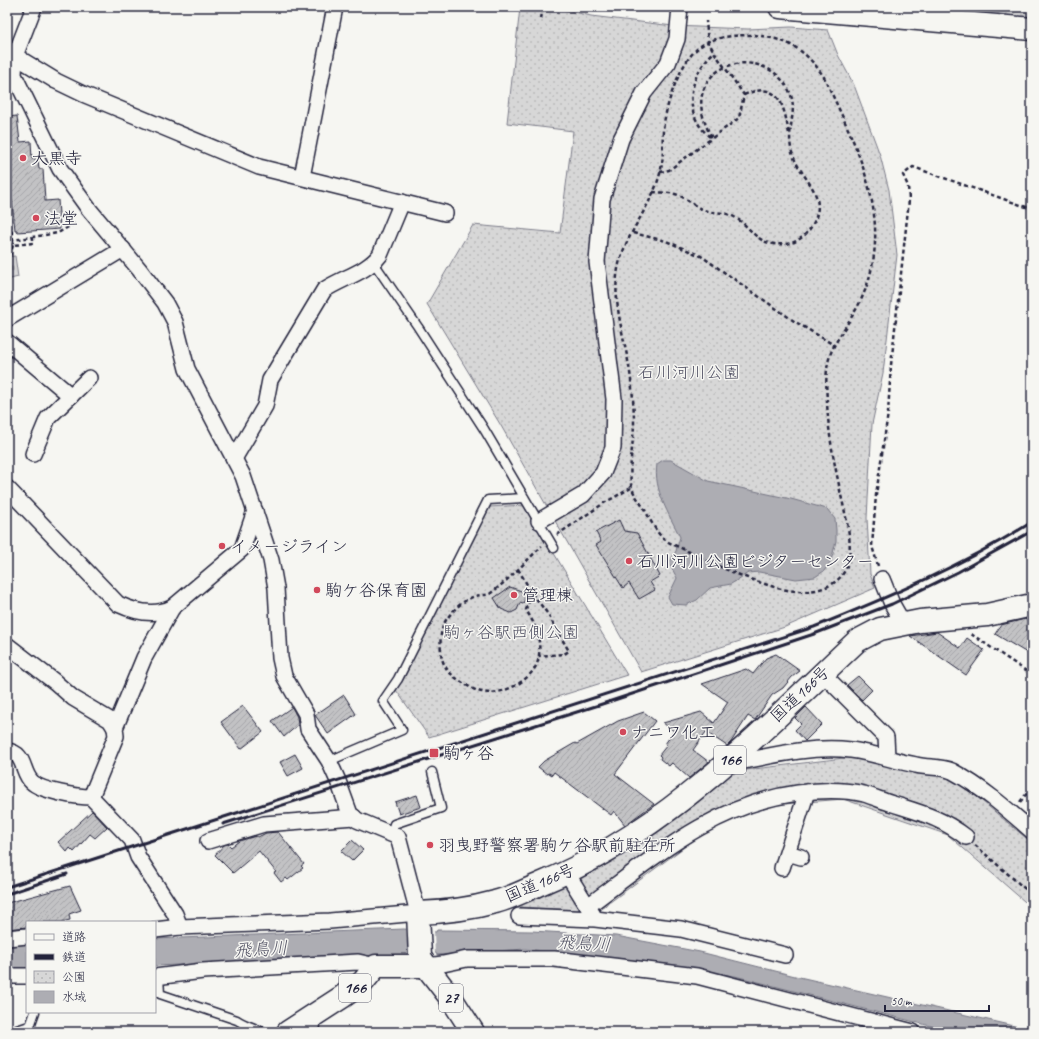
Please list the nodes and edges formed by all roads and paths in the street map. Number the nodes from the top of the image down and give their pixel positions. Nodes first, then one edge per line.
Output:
1 (34, 7) edge
2 (335, 7) edge
3 (542, 7) edge
4 (680, 7) edge
5 (780, 7) edge
6 (835, 9) edge
7 (541, 19) dead end
8 (706, 21) dead end
9 (1032, 29) edge
10 (714, 52) junction
11 (15, 56) junction
12 (725, 67) junction
13 (10, 74) edge
14 (744, 95) junction
15 (790, 136) junction
16 (712, 138) junction
17 (660, 172) junction
18 (302, 177) junction
19 (653, 192) junction
20 (402, 202) junction
21 (7, 203) edge
22 (1032, 209) edge
23 (445, 213) dead end
24 (75, 223) dead end
25 (633, 233) junction
26 (32, 237) junction
27 (12, 240) junction
28 (13, 245) junction
29 (122, 249) junction
30 (10, 256) dead end
31 (374, 263) junction
32 (7, 319) edge
33 (7, 342) edge
34 (834, 345) junction
35 (89, 378) dead end
36 (71, 396) junction
37 (32, 454) dead end
38 (234, 459) junction
39 (7, 488) edge
40 (631, 488) junction
41 (524, 498) junction
42 (255, 511) junction
43 (539, 521) junction
44 (549, 540) junction
45 (554, 548) dead end
46 (518, 569) junction
47 (882, 579) joint
48 (532, 593) junction
49 (1032, 605) edge
50 (172, 608) junction
51 (949, 618) junction
52 (904, 624) junction
53 (7, 645) edge
54 (539, 656) junction
55 (822, 674) junction
56 (1032, 675) edge
57 (115, 728) junction
58 (7, 751) edge
59 (887, 757) junction
60 (329, 762) junction
61 (725, 765) junction
62 (432, 772) dead end
63 (1032, 787) edge
64 (808, 792) junction
65 (91, 797) junction
66 (1011, 813) junction
67 (354, 817) junction
68 (1032, 831) edge
69 (391, 834) junction
70 (966, 837) joint
71 (208, 842) dead end
72 (782, 868) dead end
73 (567, 873) junction
74 (1032, 895) edge
75 (588, 906) junction
76 (519, 916) dead end
77 (418, 919) junction
78 (595, 919) junction
79 (180, 927) junction
80 (156, 930) edge
81 (26, 936) edge
82 (7, 938) edge
83 (785, 955) dead end
84 (423, 961) junction
85 (376, 966) junction
86 (7, 976) edge
87 (26, 976) edge
88 (157, 977) edge
89 (35, 1013) edge
90 (317, 1022) edge
91 (29, 1029) edge
92 (11, 1032) edge
93 (262, 1032) edge
94 (288, 1032) edge
95 (473, 1032) edge
96 (913, 1032) edge

1 - 11 street
2 - 18 street
3 - 7 path
4 - 43 street
5 - 6 main road
6 - 9 main road
8 - 10 path
10 - 12 path
10 - 16 path
11 - 13 street
11 - 18 street
12 - 14 path
12 - 15 path
12 - 16 path
13 - 29 street
14 - 15 path
14 - 16 path
15 - 19 path
16 - 17 path
17 - 19 path
17 - 34 path
18 - 20 street
19 - 25 path
20 - 23 street
20 - 31 street
21 - 27 path
22 - 47 path
24 - 26 path
25 - 34 path
25 - 40 path
26 - 27 path
26 - 28 path
27 - 28 path
28 - 30 path
29 - 32 street
29 - 38 street
31 - 38 street
31 - 41 lane
33 - 36 street
34 - 40 path
35 - 36 street
36 - 37 street
38 - 42 street
39 - 50 street
40 - 44 path
41 - 43 lane
41 - 60 lane
42 - 50 street
42 - 60 street
43 - 44 lane
44 - 45 lane
44 - 46 path
46 - 48 path
46 - 54 path
47 - 52 street
48 - 54 path
48 - 54 path
49 - 51 main road, 国道166号 / 166
50 - 57 street
51 - 52 main road, 国道166号 / 166
51 - 56 path
52 - 55 main road, 国道166号 / 166
53 - 57 street
55 - 59 street
55 - 61 main road, 国道166号 / 166
57 - 65 street
58 - 65 street
59 - 61 street
59 - 66 street
60 - 67 street
61 - 73 main road, 国道166号 / 166
62 - 69 lane
63 - 66 path
64 - 70 street
64 - 72 street
64 - 75 street
65 - 79 street
66 - 68 street
67 - 69 street
67 - 71 street
69 - 77 street
70 - 74 path
73 - 75 street
73 - 77 main road, 国道166号 / 166
75 - 78 street
76 - 78 street
77 - 79 street
77 - 84 main road
78 - 83 street
79 - 80 street
81 - 82 street
84 - 85 main road, 166
84 - 95 main road, 27
84 - 96 street
85 - 88 street
85 - 90 main road, 166
86 - 87 street
88 - 93 lane
89 - 91 lane
90 - 94 main road, 166
91 - 92 lane

